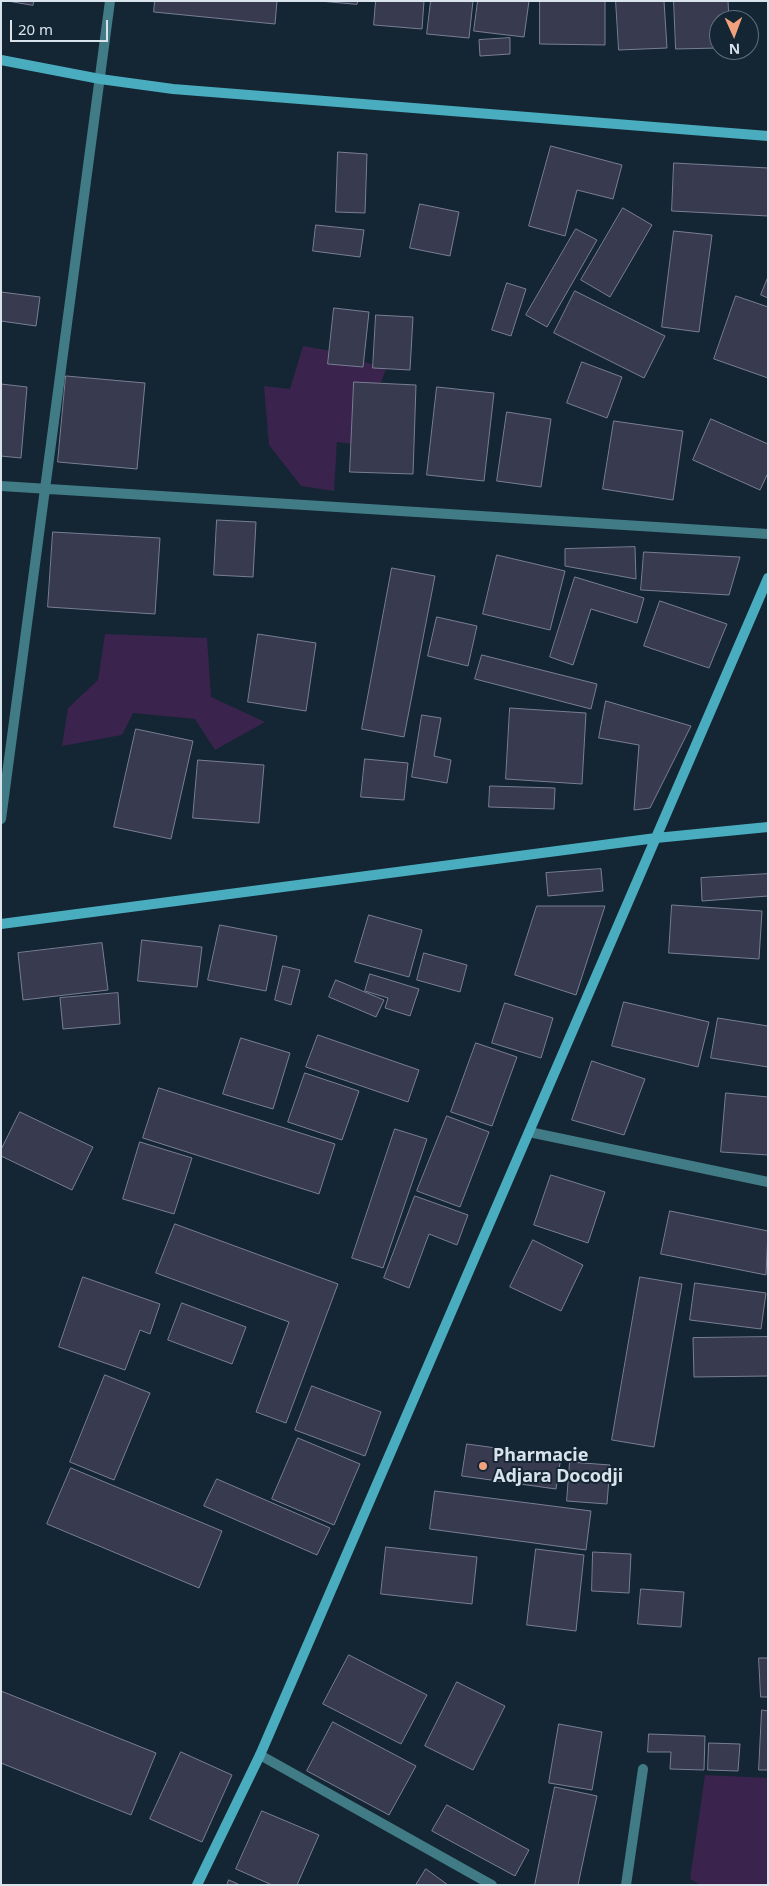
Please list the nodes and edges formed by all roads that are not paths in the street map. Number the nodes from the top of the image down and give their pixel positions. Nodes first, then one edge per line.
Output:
1 (110, 1) edge
2 (1, 60) edge
3 (100, 79) junction
4 (768, 136) edge
5 (1, 486) edge
6 (45, 489) junction
7 (768, 534) edge
8 (768, 578) edge
9 (1, 819) edge
10 (768, 826) edge
11 (656, 838) junction
12 (1, 924) edge
13 (529, 1132) junction
14 (768, 1182) edge
15 (260, 1755) junction
16 (643, 1769) dead end
17 (197, 1885) edge
18 (492, 1885) edge
19 (626, 1885) edge

1 - 3 street
2 - 3 street
3 - 4 street
3 - 6 street
5 - 6 street
6 - 7 street
6 - 9 street
8 - 11 street
10 - 11 street
11 - 12 street
11 - 13 street
13 - 14 street
13 - 15 street
15 - 17 street
15 - 18 street
16 - 19 street

